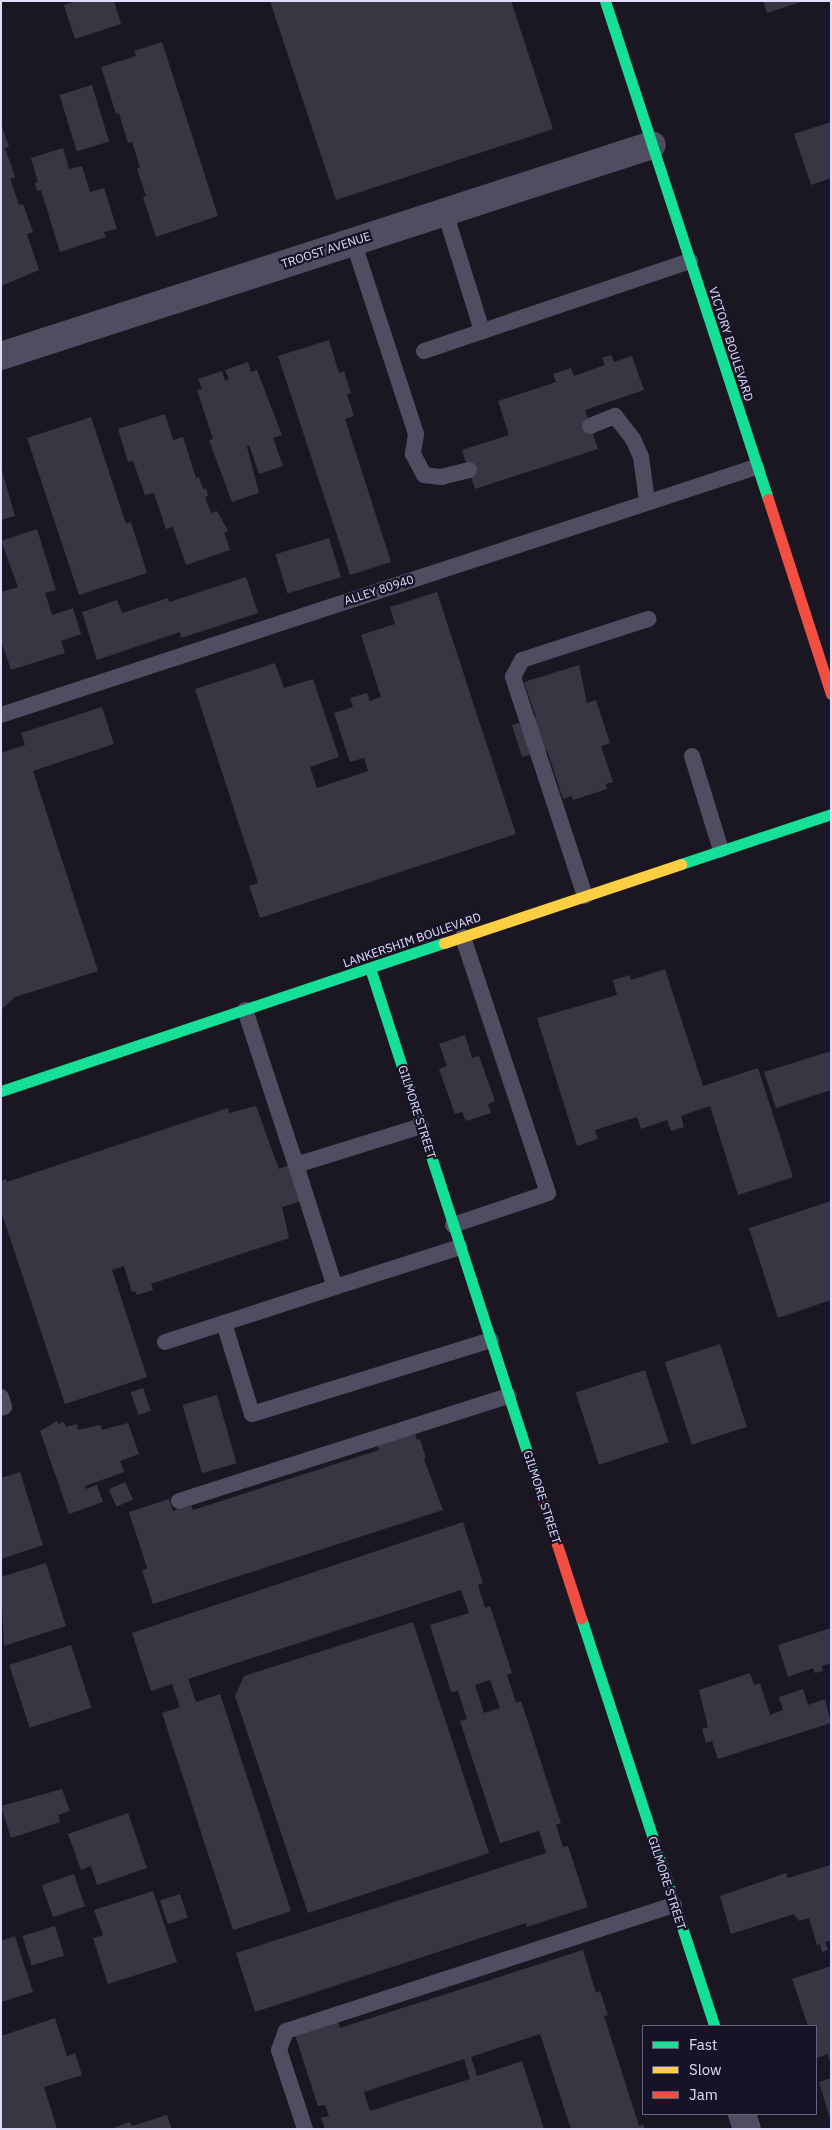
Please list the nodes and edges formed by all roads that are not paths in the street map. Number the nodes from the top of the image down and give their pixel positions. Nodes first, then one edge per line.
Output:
1 (605, 1) edge
2 (652, 145) junction
3 (445, 212) junction
4 (353, 241) junction
5 (690, 262) junction
6 (482, 331) junction
7 (424, 351) dead end
8 (1, 356) edge
9 (590, 426) dead end
10 (756, 467) junction
11 (469, 470) dead end
12 (647, 501) junction
13 (648, 619) dead end
14 (831, 694) edge
15 (1, 715) edge
16 (692, 756) dead end
17 (831, 814) edge
18 (721, 850) junction
19 (585, 896) junction
20 (463, 937) junction
21 (370, 968) junction
22 (245, 1010) junction
23 (1, 1091) edge
24 (421, 1126) junction
25 (296, 1165) junction
26 (453, 1225) junction
27 (460, 1247) junction
28 (335, 1287) junction
29 (224, 1323) junction
30 (491, 1340) junction
31 (164, 1342) dead end
32 (509, 1396) junction
33 (1, 1397) edge
34 (1, 1408) edge
35 (180, 1501) dead end
36 (674, 1905) junction
37 (714, 2025) edge
38 (742, 2115) edge
39 (305, 2129) edge
40 (747, 2129) edge

1 - 2 main road, VICTORY BOULEVARD
2 - 3 street, TROOST AVENUE
2 - 5 main road, VICTORY BOULEVARD
3 - 4 street, TROOST AVENUE
3 - 6 lane
4 - 8 street, TROOST AVENUE
4 - 11 lane
5 - 6 lane
5 - 10 main road, VICTORY BOULEVARD
6 - 7 lane
9 - 12 lane
10 - 12 lane, ALLEY 80940
10 - 14 main road, VICTORY BOULEVARD
12 - 15 lane, ALLEY 80940
13 - 19 lane
16 - 18 lane
17 - 18 main road, LANKERSHIM BOULEVARD
18 - 19 main road, LANKERSHIM BOULEVARD
19 - 20 main road, LANKERSHIM BOULEVARD
20 - 21 main road, LANKERSHIM BOULEVARD
20 - 26 lane
21 - 22 main road, LANKERSHIM BOULEVARD
21 - 24 main road, GILMORE STREET
22 - 23 main road, LANKERSHIM BOULEVARD
22 - 25 lane
24 - 25 lane
24 - 26 main road, GILMORE STREET
25 - 28 lane
26 - 27 main road, GILMORE STREET
27 - 28 lane
27 - 30 main road, GILMORE STREET
28 - 29 lane
29 - 30 lane
29 - 31 lane
30 - 32 main road, GILMORE STREET
32 - 35 lane
32 - 36 main road, GILMORE STREET
33 - 34 lane
36 - 37 main road, GILMORE STREET
36 - 39 lane
38 - 40 street

